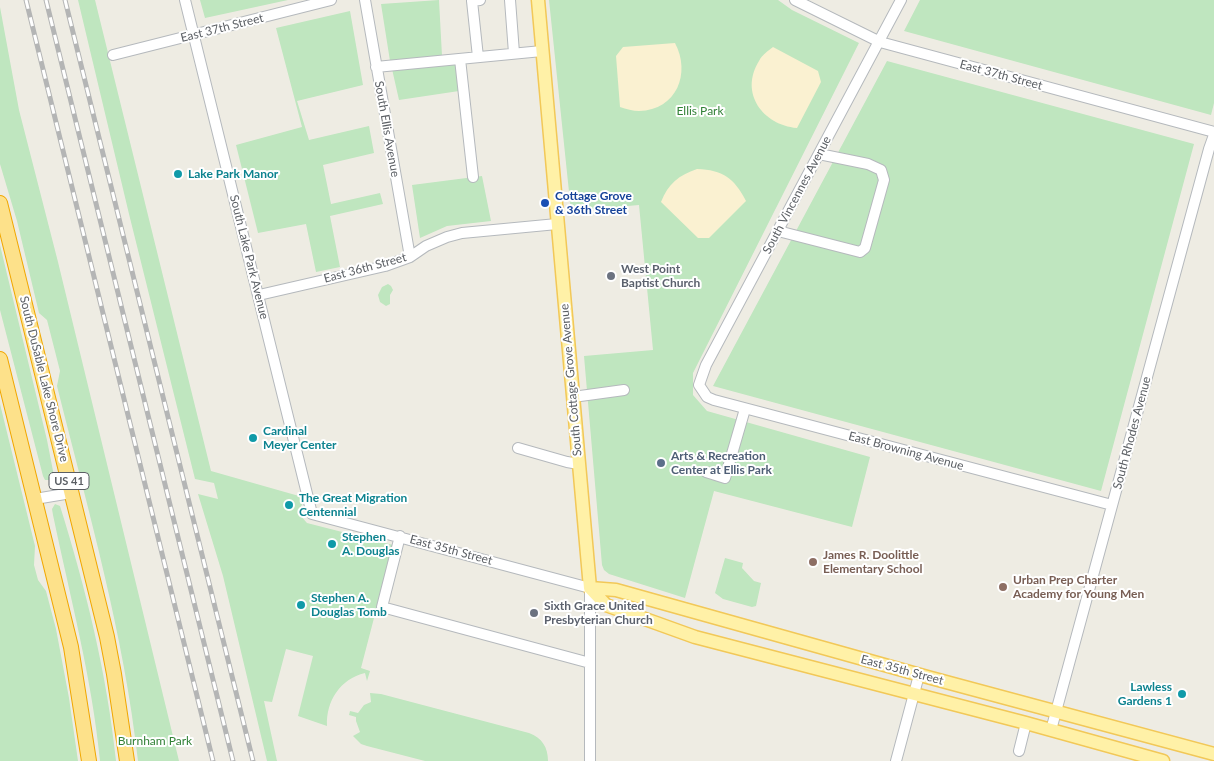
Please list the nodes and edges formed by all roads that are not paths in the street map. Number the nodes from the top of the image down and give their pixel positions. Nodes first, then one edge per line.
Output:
1 (185, 0) edge
2 (331, 0) edge
3 (365, 0) edge
4 (480, 0) edge
5 (510, 0) edge
6 (538, 0) edge
7 (796, 0) edge
8 (902, 0) edge
9 (302, 4) edge
10 (194, 35) junction
11 (880, 42) junction
12 (542, 51) junction
13 (514, 54) junction
14 (113, 55) dead end
15 (478, 57) junction
16 (460, 59) junction
17 (376, 67) junction
18 (1214, 134) edge
19 (819, 154) junction
20 (473, 177) dead end
21 (0, 202) edge
22 (557, 224) junction
23 (778, 231) junction
24 (410, 257) junction
25 (259, 295) junction
26 (0, 359) edge
27 (624, 390) dead end
28 (703, 392) joint
29 (573, 397) junction
30 (745, 409) junction
31 (518, 448) dead end
32 (579, 464) junction
33 (706, 472) dead end
34 (72, 493) junction
35 (35, 499) junction
36 (1112, 505) junction
37 (312, 514) joint
38 (400, 536) junction
39 (590, 588) junction
40 (590, 663) junction
41 (919, 675) junction
42 (914, 694) junction
43 (1056, 712) junction
44 (1026, 723) junction
45 (1051, 730) junction
46 (1019, 750) dead end
47 (1214, 754) edge
48 (90, 761) edge
49 (127, 761) edge
50 (590, 761) edge
51 (896, 761) edge
52 (1163, 761) edge

1 - 10 street, South Lake Park Avenue
2 - 9 street, East 37th Street
3 - 17 street, South Ellis Avenue
4 - 15 street
5 - 13 street
6 - 12 main road, South Cottage Grove Avenue
7 - 11 street, East 37th Street
8 - 11 street, South Vincennes Avenue
9 - 10 street, East 37th Street
10 - 14 street, East 37th Street
10 - 25 street, South Lake Park Avenue
11 - 18 street, East 37th Street
11 - 19 street, South Vincennes Avenue
12 - 13 street
12 - 22 main road, South Cottage Grove Avenue
13 - 15 street
15 - 16 street
16 - 17 street
16 - 20 street
17 - 24 street, South Ellis Avenue
18 - 36 street, South Rhodes Avenue
19 - 23 street, South Vincennes Avenue
19 - 23 street
21 - 34 highway, South DuSable Lake Shore Drive / US 41
22 - 24 street, East 36th Street
22 - 29 main road, South Cottage Grove Avenue
23 - 28 street, South Vincennes Avenue
24 - 25 street, East 36th Street
25 - 37 street, South Lake Park Avenue
26 - 35 highway, US 41
27 - 29 street
28 - 30 street, East Browning Avenue
29 - 32 main road, South Cottage Grove Avenue
30 - 33 street
30 - 36 street, East Browning Avenue
31 - 32 street
32 - 39 main road, South Cottage Grove Avenue
34 - 35 street
34 - 49 highway, South DuSable Lake Shore Drive / US 41
35 - 48 highway, US 41
36 - 43 street, South Rhodes Avenue
37 - 38 street, East 35th Street
38 - 39 street, East 35th Street
38 - 40 street
39 - 40 street, South Cottage Grove Avenue
39 - 41 main road, East 35th Street
39 - 42 main road, East 35th Street
40 - 50 street, South Cottage Grove Avenue
41 - 42 street
41 - 43 main road, East 35th Street
42 - 44 main road, East 35th Street
42 - 51 street
43 - 45 street, South Rhodes Avenue
43 - 47 main road, East 35th Street
44 - 45 main road, East 35th Street
44 - 46 street
45 - 52 main road, East 35th Street

